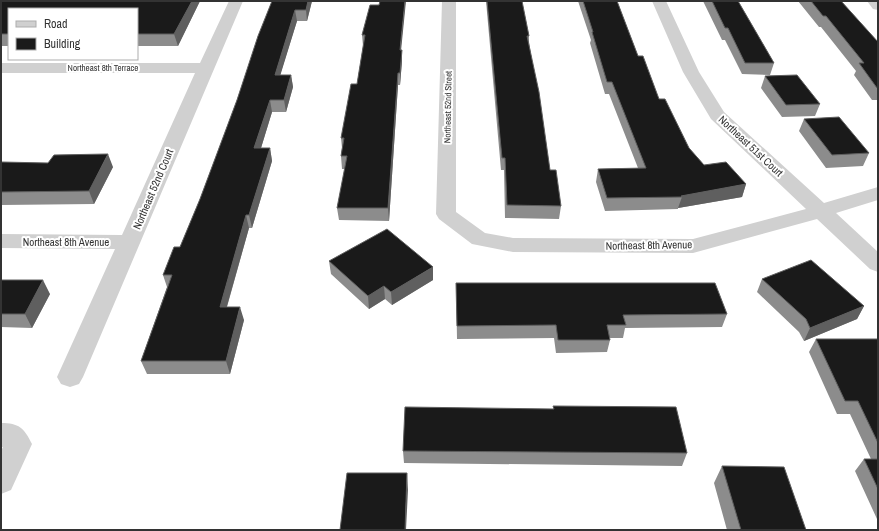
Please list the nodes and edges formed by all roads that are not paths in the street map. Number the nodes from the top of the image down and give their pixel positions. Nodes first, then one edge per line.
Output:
1 (236, 1) edge
2 (449, 1) edge
3 (659, 1) edge
4 (874, 1) edge
5 (878, 6) edge
6 (1, 68) edge
7 (205, 68) junction
8 (878, 193) edge
9 (821, 211) junction
10 (446, 214) joint
11 (1, 242) edge
12 (130, 242) junction
13 (878, 264) edge
14 (70, 378) dead end
15 (1, 435) edge
16 (1, 481) edge

1 - 7 street, Northeast 52nd Court
2 - 10 street, Northeast 52nd Street
3 - 9 street, Northeast 51st Court
4 - 5 street
6 - 7 street, Northeast 8th Terrace
7 - 12 street, Northeast 52nd Court
8 - 9 street, Northeast 8th Avenue
9 - 10 street, Northeast 8th Avenue
9 - 13 street, Northeast 51st Court
11 - 12 street, Northeast 8th Avenue
12 - 14 street, Northeast 52nd Court
15 - 16 street

